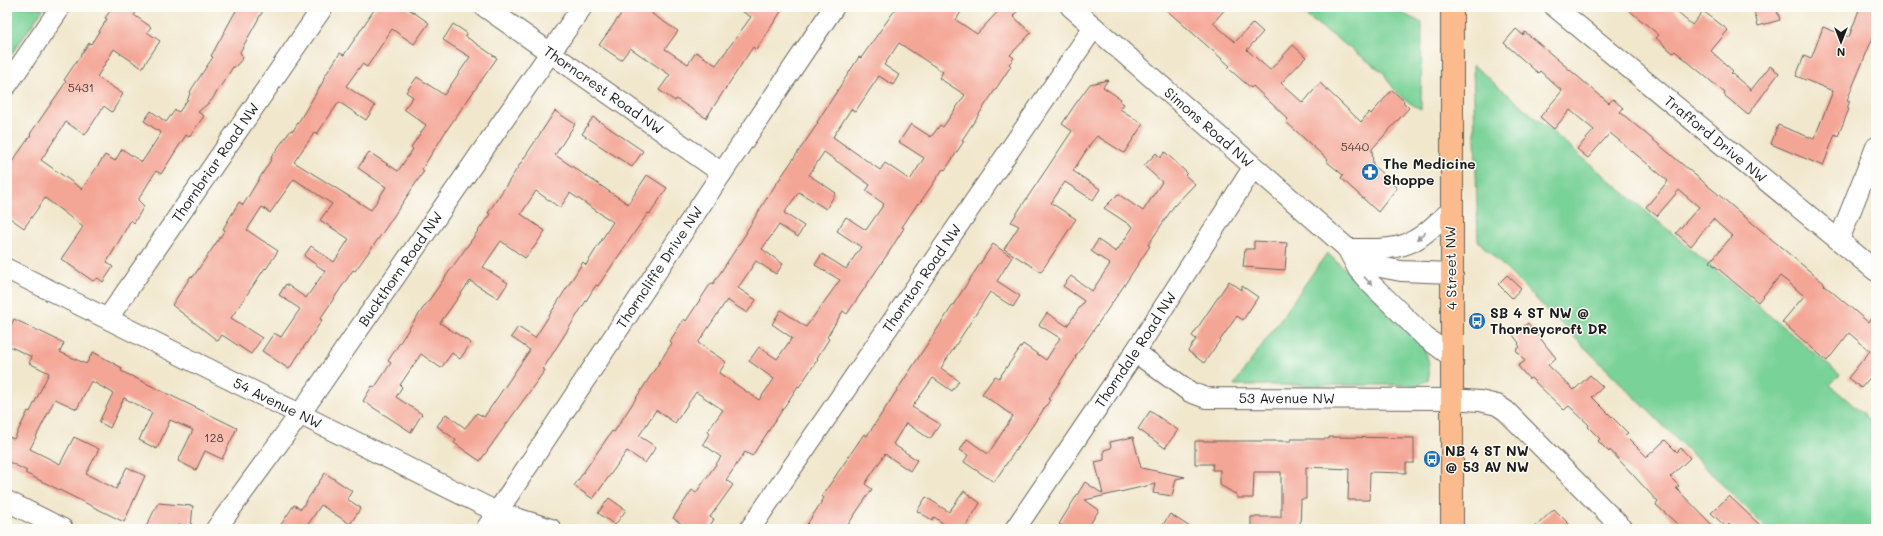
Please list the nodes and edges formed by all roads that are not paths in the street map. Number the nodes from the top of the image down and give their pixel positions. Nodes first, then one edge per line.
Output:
1 (58, 7) edge
2 (323, 7) edge
3 (485, 7) edge
4 (582, 7) edge
5 (834, 7) edge
6 (1071, 7) edge
7 (1452, 7) edge
8 (1555, 7) edge
9 (1094, 27) junction
10 (551, 52) junction
11 (7, 85) edge
12 (1876, 147) edge
13 (1253, 168) junction
14 (722, 173) junction
15 (1451, 211) junction
16 (1839, 240) junction
17 (1347, 248) junction
18 (7, 269) edge
19 (1876, 271) edge
20 (1451, 272) junction
21 (108, 318) junction
22 (1134, 352) junction
23 (1452, 357) junction
24 (1452, 399) junction
25 (300, 414) junction
26 (7, 501) edge
27 (497, 512) junction
28 (63, 529) edge
29 (216, 529) edge
30 (486, 529) edge
31 (552, 529) edge
32 (750, 529) edge
33 (1015, 529) edge
34 (1452, 529) edge
35 (1623, 529) edge

1 - 11 street
2 - 21 street, Thornbriar Road NW
3 - 10 street, Thorncrest Road NW
4 - 10 street, Buckthorn Road NW
5 - 14 street, Thorncliffe Drive NW
6 - 9 street, Simons Road NW
7 - 15 main road, 4 Street NW
8 - 16 street, Trafford Drive NW
9 - 13 street, Simons Road NW
9 - 32 street, Thornton Road NW
10 - 14 street, Thorncrest Road NW
10 - 25 street, Buckthorn Road NW
12 - 16 street
13 - 17 street, Simons Road NW
13 - 22 street, Thorndale Road NW
14 - 27 street, Thorncliffe Drive NW
15 -> 17 street
15 - 20 main road, 4 Street NW
16 - 19 street, Trafford Drive NW
17 - 20 street, Simons Road NW
17 -> 23 street, Simons Road NW
18 - 21 street, 54 Avenue NW
20 - 23 main road, 4 Street NW
21 - 25 street, 54 Avenue NW
22 - 24 street, 53 Avenue NW
22 - 33 street, Thorndale Road NW
23 - 24 main road, 4 Street NW
24 - 34 main road, 4 Street NW
24 - 35 street, 53 Avenue NW
25 - 27 street, 54 Avenue NW
25 - 29 street, Buckthorn Road NW
26 - 28 street
27 - 30 street, Thorncliffe Drive NW
27 - 31 street, 54 Avenue NW

